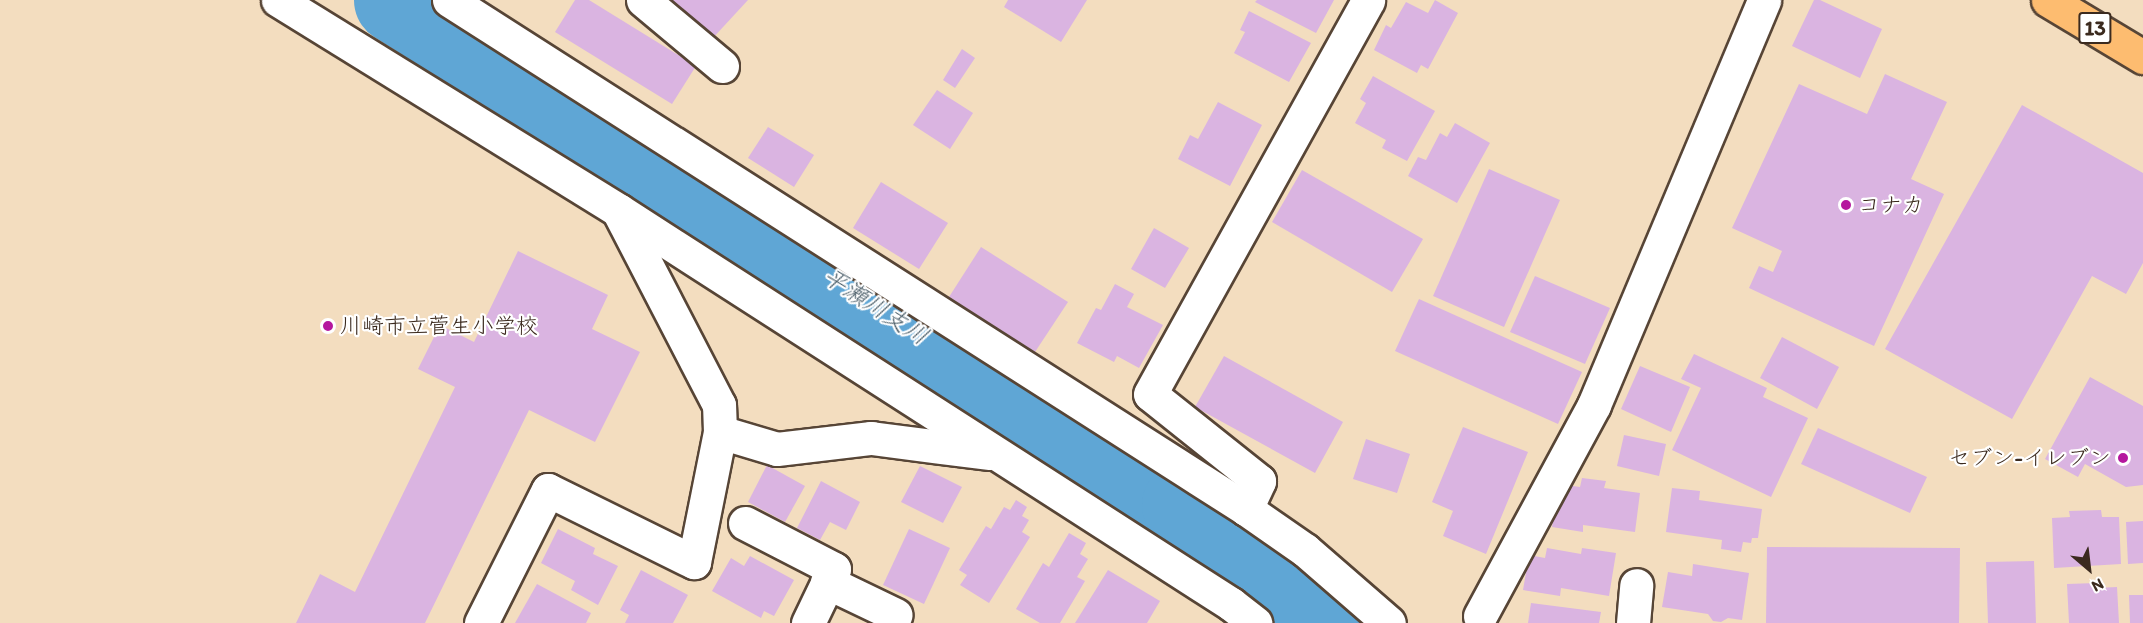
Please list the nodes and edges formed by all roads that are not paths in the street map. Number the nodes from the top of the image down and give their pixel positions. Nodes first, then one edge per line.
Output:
1 (278, 0) edge
2 (449, 0) edge
3 (643, 0) edge
4 (1368, 0) edge
5 (1764, 0) edge
6 (2048, 0) edge
7 (2143, 57) edge
8 (722, 66) dead end
9 (618, 210) junction
10 (720, 432) junction
11 (995, 454) junction
12 (1246, 509) junction
13 (745, 523) dead end
14 (827, 582) junction
15 (1636, 585) dead end
16 (896, 615) dead end
17 (1234, 616) edge
18 (1480, 616) dead end
19 (481, 623) edge
20 (808, 623) edge
21 (1389, 623) edge
22 (1633, 623) edge

1 - 9 street
2 - 12 street
3 - 8 street
4 - 12 street
5 - 18 street
6 - 7 main road, 13
9 - 10 street
9 - 11 street
10 - 11 street
10 - 19 street
11 - 17 street
12 - 21 street
13 - 14 street
14 - 16 street
14 - 20 street
15 - 22 street

